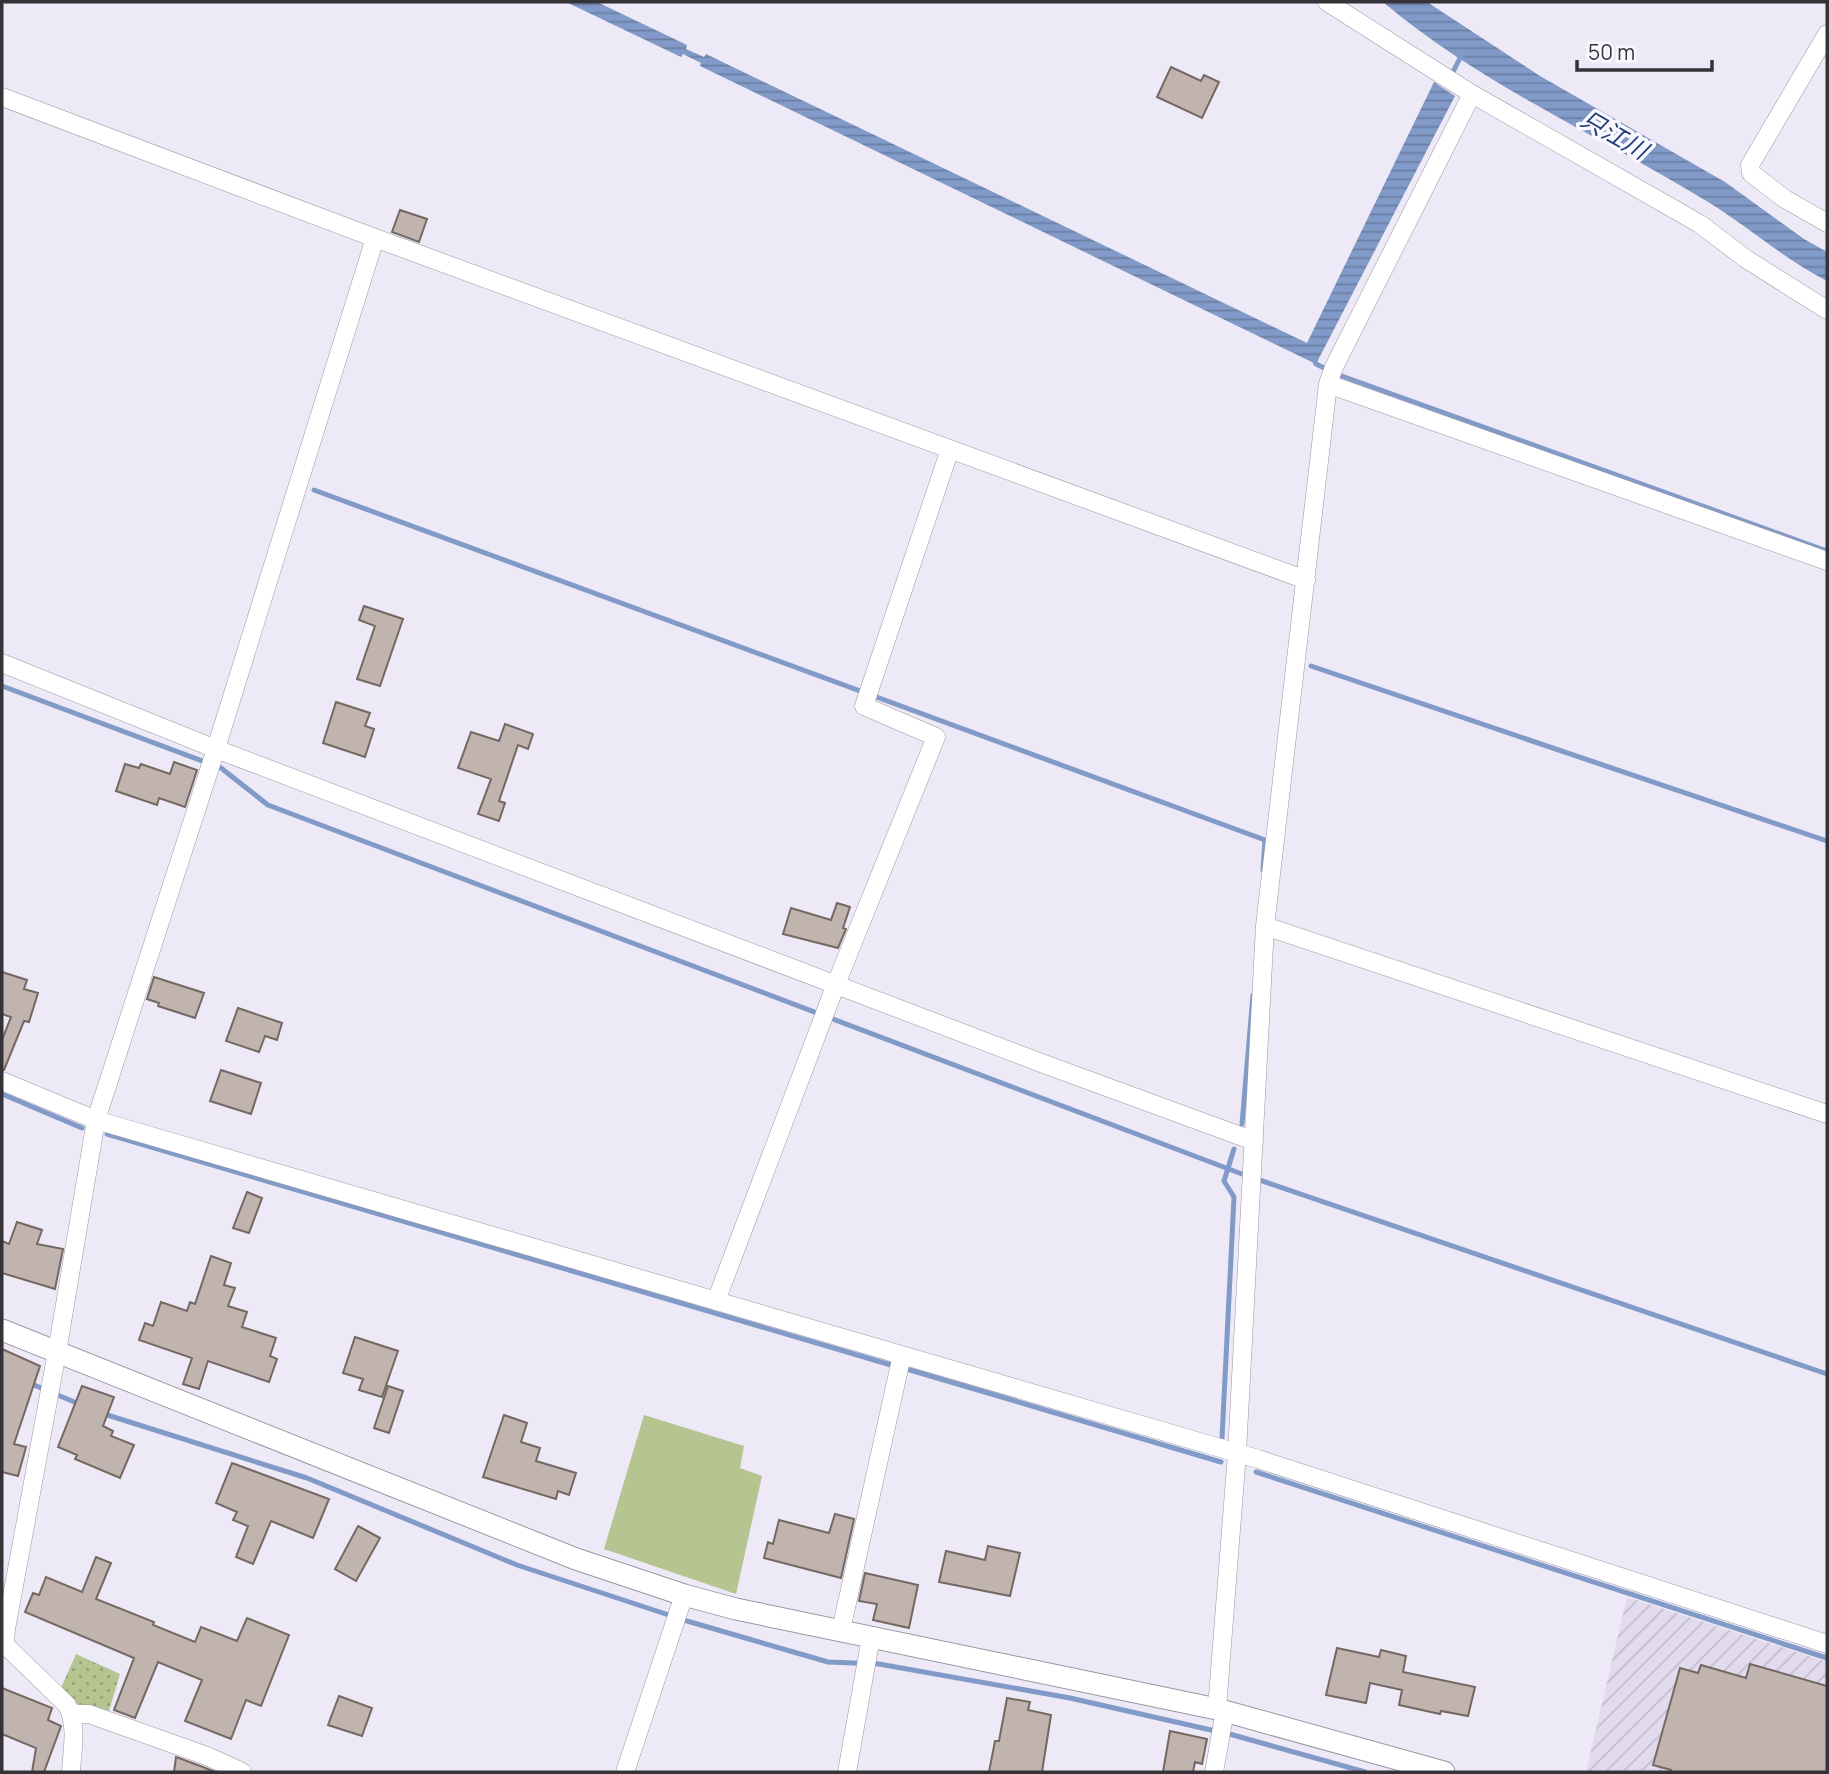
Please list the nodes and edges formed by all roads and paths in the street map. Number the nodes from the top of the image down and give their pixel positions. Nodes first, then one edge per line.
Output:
1 (1327, 2) edge
2 (1827, 34) edge
3 (1472, 94) junction
4 (2, 97) edge
5 (1827, 223) edge
6 (375, 238) junction
7 (1827, 310) edge
8 (1331, 375) junction
9 (950, 449) junction
10 (1827, 561) edge
11 (1306, 580) junction
12 (2, 663) edge
13 (212, 760) junction
14 (1265, 926) junction
15 (836, 984) junction
16 (2, 1081) edge
17 (1827, 1114) edge
18 (96, 1120) junction
19 (1254, 1141) junction
20 (716, 1301) junction
21 (2, 1330) edge
22 (57, 1352) junction
23 (902, 1356) junction
24 (1237, 1453) junction
25 (679, 1610) junction
26 (841, 1630) junction
27 (3, 1643) edge
28 (1827, 1644) edge
29 (868, 1655) junction
30 (72, 1714) junction
31 (1221, 1715) junction
32 (71, 1772) edge
33 (242, 1772) edge
34 (625, 1772) edge
35 (847, 1772) edge
36 (1213, 1772) edge
37 (1444, 1772) edge

1 - 3 street
2 - 5 street
3 - 7 street
3 - 8 street
4 - 6 street
6 - 9 street
6 - 13 street
8 - 10 street
8 - 11 street
9 - 11 street
9 - 15 street
11 - 14 street
12 - 13 street
13 - 15 street
13 - 18 street
14 - 17 street
14 - 19 street
15 - 19 street
15 - 20 street
16 - 18 street
18 - 20 street
18 - 22 street
19 - 24 street
20 - 23 street
21 - 22 street
22 - 25 street
22 - 27 street
23 - 24 street
23 - 26 street
24 - 28 street
24 - 31 street
25 - 26 street
25 - 34 street
26 - 29 street
27 - 30 street
29 - 31 street
29 - 35 street
30 - 32 street
30 - 33 street
31 - 36 street
31 - 37 street

